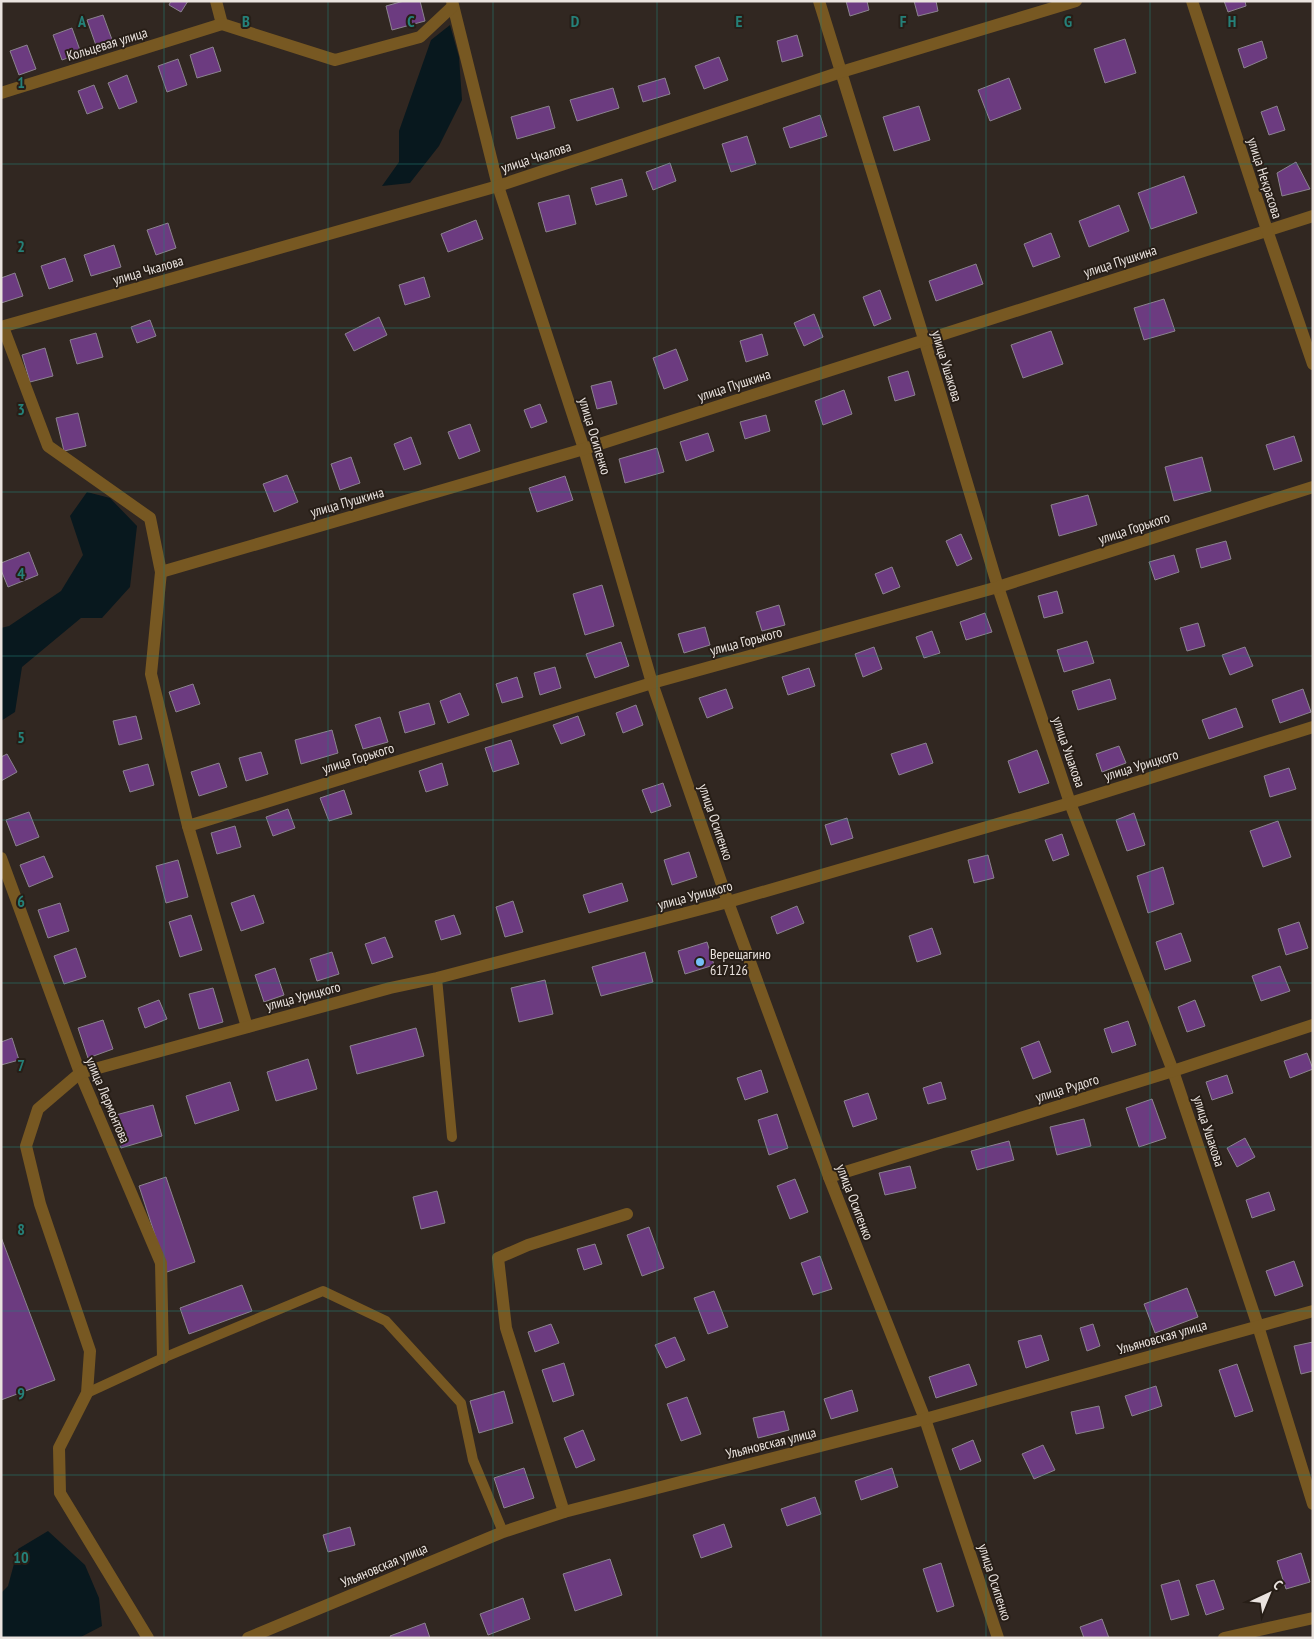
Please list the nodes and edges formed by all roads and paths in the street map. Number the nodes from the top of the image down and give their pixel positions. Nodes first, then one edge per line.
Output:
1 (216, 1) edge
2 (819, 1) edge
3 (1076, 1) edge
4 (1192, 1) edge
5 (452, 4) edge
6 (222, 24) junction
7 (841, 72) junction
8 (1, 93) edge
9 (498, 186) junction
10 (1313, 216) edge
11 (1266, 230) junction
12 (2, 327) edge
13 (924, 339) junction
14 (1313, 364) edge
15 (584, 449) junction
16 (1313, 487) edge
17 (162, 572) junction
18 (998, 587) junction
19 (652, 683) junction
20 (1313, 727) edge
21 (1070, 803) junction
22 (188, 826) junction
23 (1, 858) edge
24 (728, 902) junction
25 (437, 978) junction
26 (1313, 1025) edge
27 (247, 1026) junction
28 (1174, 1071) junction
29 (80, 1073) junction
30 (452, 1137) dead end
31 (829, 1176) junction
32 (627, 1214) dead end
33 (1313, 1311) edge
34 (1258, 1326) junction
35 (163, 1358) junction
36 (86, 1393) junction
37 (925, 1419) junction
38 (1313, 1504) edge
39 (564, 1512) junction
40 (503, 1532) junction
41 (1313, 1618) edge
42 (148, 1638) edge
43 (248, 1638) edge
44 (998, 1638) edge
45 (1224, 1638) edge

1 - 6 street
2 - 7 street, улица Ушакова
3 - 7 street, улица Чкалова
4 - 11 street, улица Некрасова
5 - 6 street
5 - 9 street, улица Осипенко
6 - 8 street, Кольцевая улица
7 - 9 street, улица Чкалова
7 - 13 street, улица Ушакова
9 - 12 street, улица Чкалова
9 - 15 street, улица Осипенко
10 - 11 street, улица Пушкина
11 - 13 street, улица Пушкина
11 - 14 street, улица Некрасова
12 - 17 street
13 - 15 street, улица Пушкина
13 - 18 street, улица Ушакова
15 - 17 street, улица Пушкина
15 - 19 street, улица Осипенко
16 - 18 street, улица Горького
17 - 22 street
18 - 19 street, улица Горького
18 - 21 street, улица Ушакова
19 - 22 street, улица Горького
19 - 24 street, улица Осипенко
20 - 21 street, улица Урицкого
21 - 24 street, улица Урицкого
21 - 28 street, улица Ушакова
22 - 27 street
23 - 29 street, улица Лермонтова
24 - 25 street, улица Урицкого
24 - 31 street, улица Осипенко
25 - 27 street, улица Урицкого
25 - 30 lane
26 - 28 street, улица Рудого
27 - 29 street, улица Урицкого
28 - 31 street, улица Рудого
28 - 34 street, улица Ушакова
29 - 35 street, улица Лермонтова
29 - 36 street
31 - 37 street, улица Осипенко
32 - 39 street
33 - 34 street, Ульяновская улица
34 - 37 street, Ульяновская улица
34 - 38 street, улица Ушакова
35 - 36 lane
35 - 40 lane
36 - 42 street
37 - 39 street, Ульяновская улица
37 - 44 street, улица Осипенко
39 - 40 street, Ульяновская улица
40 - 43 street, Ульяновская улица
41 - 45 street

